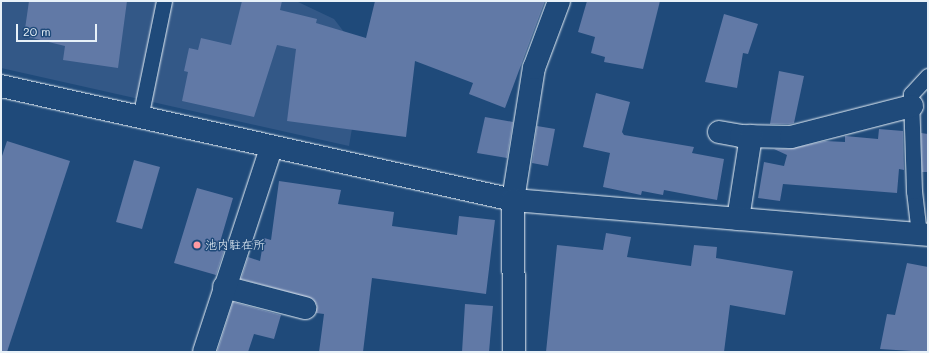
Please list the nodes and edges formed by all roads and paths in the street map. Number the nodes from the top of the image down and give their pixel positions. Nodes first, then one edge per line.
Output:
1 (164, 1) edge
2 (559, 1) edge
3 (928, 76) edge
4 (1, 86) edge
5 (912, 106) junction
6 (140, 118) junction
7 (719, 132) dead end
8 (751, 136) junction
9 (272, 148) junction
10 (513, 200) junction
11 (738, 219) junction
12 (923, 234) edge
13 (224, 287) junction
14 (305, 308) dead end
15 (204, 352) edge
16 (514, 352) edge

1 - 6 lane
2 - 10 street
3 - 5 lane
4 - 6 street
5 - 8 street
5 - 12 lane
6 - 9 street
7 - 8 street
8 - 11 street
9 - 10 street
9 - 13 street
10 - 11 street
10 - 16 street
11 - 12 street
13 - 14 street
13 - 15 street

